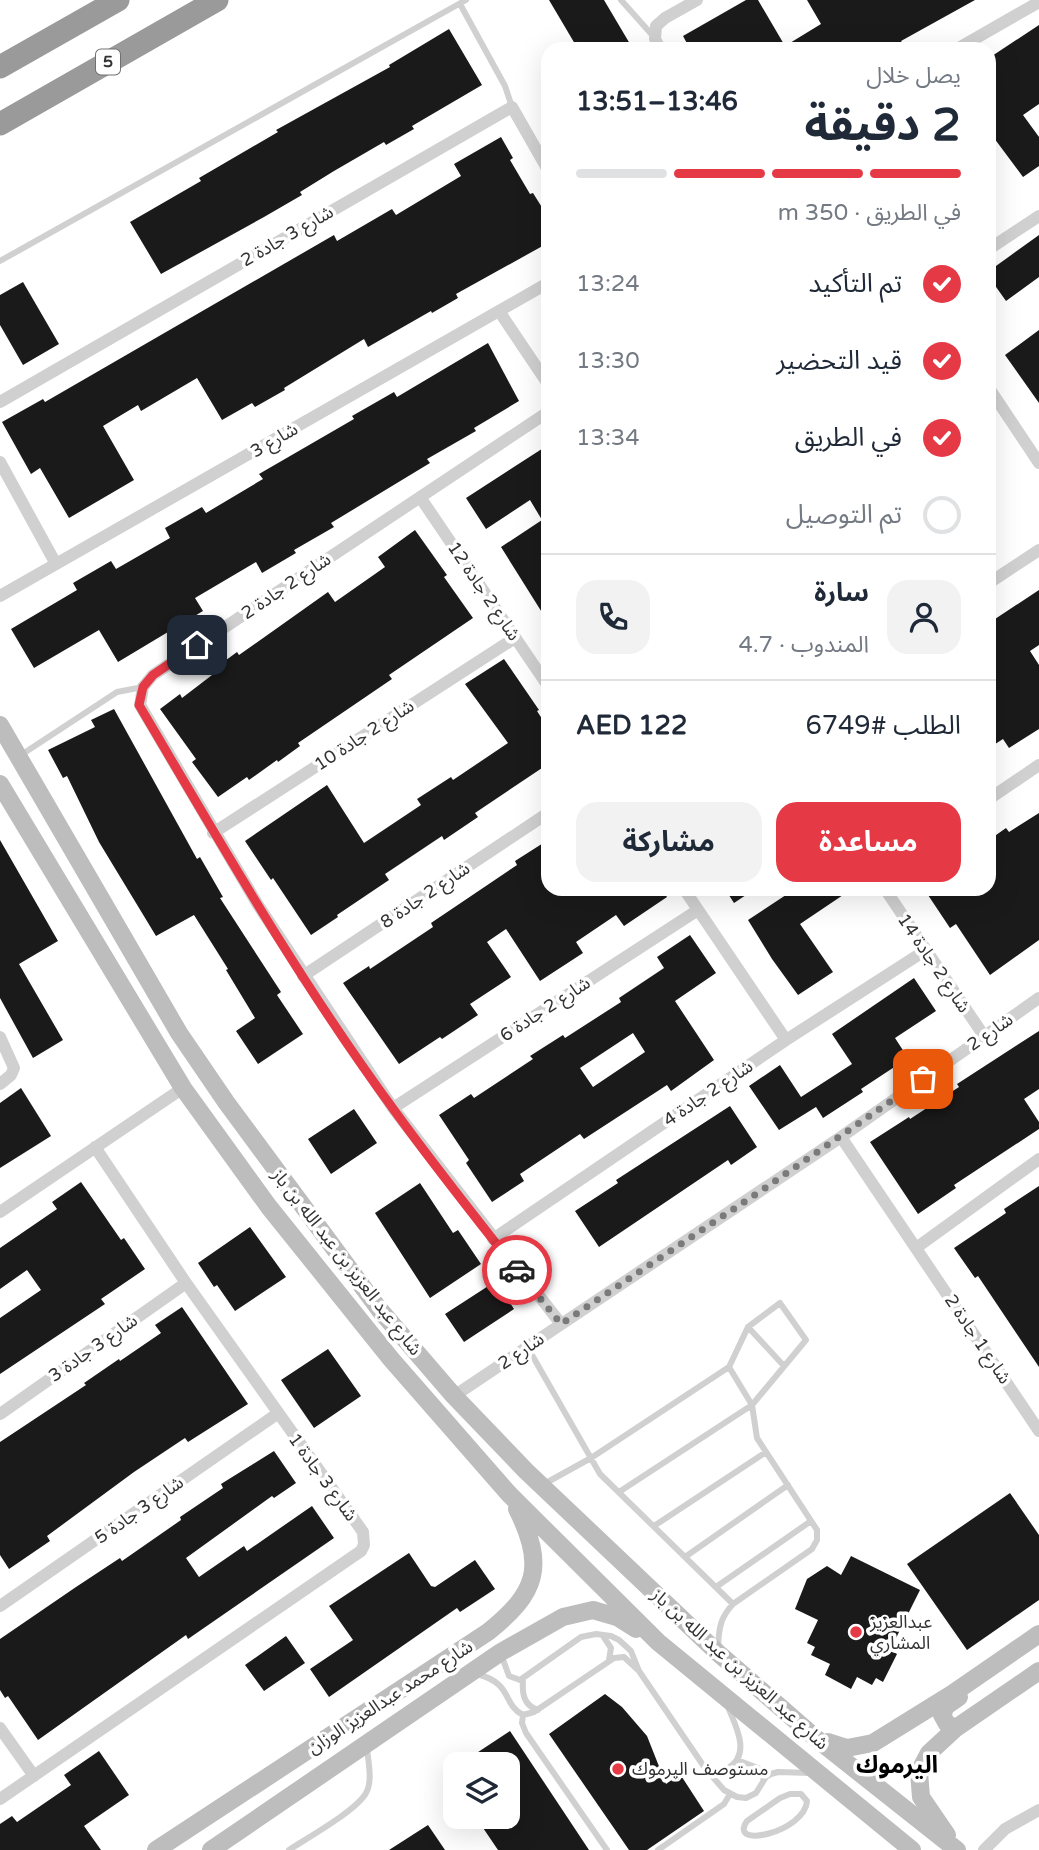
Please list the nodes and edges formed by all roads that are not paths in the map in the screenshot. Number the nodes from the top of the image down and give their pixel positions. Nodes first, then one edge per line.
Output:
1 (118, 0) edge
2 (217, 0) edge
3 (228, 0) edge
4 (621, 0) edge
5 (697, 0) edge
6 (463, 2) edge
7 (1039, 2) edge
8 (167, 29) junction
9 (656, 42) edge
10 (658, 42) edge
11 (969, 42) edge
12 (0, 67) edge
13 (512, 107) junction
14 (0, 124) edge
15 (541, 158) edge
16 (1039, 216) edge
17 (996, 245) edge
18 (0, 261) edge
19 (541, 287) edge
20 (499, 311) junction
21 (541, 374) edge
22 (996, 398) edge
23 (0, 402) edge
24 (541, 417) edge
25 (0, 462) edge
26 (1039, 463) edge
27 (420, 496) junction
28 (1039, 550) edge
29 (56, 564) junction
30 (996, 578) edge
31 (0, 596) edge
32 (515, 638) junction
33 (541, 676) edge
34 (143, 687) junction
35 (0, 725) edge
36 (18, 757) junction
37 (1039, 765) edge
38 (0, 784) edge
39 (996, 794) edge
40 (541, 818) edge
41 (214, 833) junction
42 (689, 896) edge
43 (890, 896) edge
44 (698, 910) junction
45 (926, 950) junction
46 (303, 976) junction
47 (1039, 998) edge
48 (984, 1036) junction
49 (0, 1037) edge
50 (786, 1040) junction
51 (0, 1084) edge
52 (183, 1088) junction
53 (393, 1108) junction
54 (841, 1137) junction
55 (223, 1141) junction
56 (95, 1147) junction
57 (1039, 1158) edge
58 (273, 1166) junction
59 (269, 1207) junction
60 (0, 1212) edge
61 (493, 1239) junction
62 (916, 1248) junction
63 (338, 1253) junction
64 (186, 1283) junction
65 (561, 1324) junction
66 (748, 1327) junction
67 (528, 1348) junction
68 (784, 1366) junction
69 (729, 1367) junction
70 (454, 1396) junction
71 (752, 1405) junction
72 (0, 1414) edge
73 (277, 1414) junction
74 (1039, 1431) edge
75 (766, 1452) junction
76 (591, 1458) junction
77 (542, 1485) junction
78 (788, 1485) junction
79 (619, 1492) junction
80 (509, 1493) junction
81 (811, 1521) junction
82 (654, 1526) junction
83 (685, 1557) junction
84 (716, 1587) junction
85 (733, 1604) junction
86 (0, 1606) edge
87 (488, 1632) junction
88 (601, 1634) junction
89 (1039, 1634) edge
90 (658, 1642) junction
91 (501, 1652) junction
92 (718, 1653) junction
93 (607, 1662) junction
94 (991, 1667) junction
95 (639, 1671) junction
96 (1039, 1671) edge
97 (471, 1672) junction
98 (523, 1679) junction
99 (722, 1694) junction
100 (538, 1710) junction
101 (523, 1715) junction
102 (0, 1728) edge
103 (956, 1728) junction
104 (818, 1740) junction
105 (367, 1744) junction
106 (737, 1760) junction
107 (705, 1768) junction
108 (819, 1773) junction
109 (34, 1776) junction
110 (764, 1781) junction
111 (258, 1783) junction
112 (756, 1793) junction
113 (730, 1794) junction
114 (0, 1799) edge
115 (766, 1807) junction
116 (1039, 1810) edge
117 (773, 1841) dead end
118 (746, 1843) dead end
119 (168, 1847) edge
120 (212, 1849) edge
121 (289, 1850) edge
122 (607, 1850) edge
123 (658, 1850) edge
124 (912, 1850) edge
125 (957, 1850) edge
126 (985, 1850) edge

1 - 12 highway
2 - 8 highway, 5
3 - 8 highway
4 - 9 lane
5 - 10 street
6 - 13 lane
6 - 18 lane
7 - 11 street
8 - 14 highway, 5
13 - 15 street
13 - 23 street, شارع 3 جادة 2
16 - 17 street
19 - 20 street, شارع 3
20 - 21 street
20 - 29 street, شارع 3
22 - 26 street
24 - 27 street, شارع 2 جادة 2
25 - 29 street
27 - 32 street, شارع 2 جادة 12
27 - 34 street, شارع 2 جادة 2
28 - 30 street
29 - 31 street, شارع 3
32 - 33 street, شارع 2 جادة 12
32 - 41 street, شارع 2 جادة 10
34 - 36 lane
34 - 41 street
35 - 36 street, شارع عبد العزيز بن عبد الله بن باز
36 - 58 street, شارع عبد العزيز بن عبد الله بن باز
37 - 39 street
38 - 52 street, شارع عبد العزيز بن عبد الله بن باز
40 - 46 street, شارع 2 جادة 8
41 - 46 street
42 - 44 street
43 - 45 street, شارع 2 جادة 14
44 - 50 street
44 - 53 street, شارع 2 جادة 6
45 - 48 street, شارع 2 جادة 14
45 - 50 street, شارع 2 جادة 4
46 - 53 street
47 - 48 street, شارع 2
48 - 54 street, شارع 2
49 - 51 street
50 - 61 street, شارع 2 جادة 4
52 - 55 street, شارع عبد العزيز بن عبد الله بن باز
52 - 56 street
53 - 61 street
54 - 62 street, شارع 1 جادة 2
54 - 65 street, شارع 2
55 - 58 street
55 - 59 street, شارع عبد العزيز بن عبد الله بن باز
56 - 60 street
56 - 64 street, شارع 3 جادة 1
57 - 62 street
58 - 63 street, شارع عبد العزيز بن عبد الله بن باز
59 - 63 street
59 - 80 street, شارع عبد العزيز بن عبد الله بن باز
61 - 65 street
62 - 74 street, شارع 1 جادة 2
63 - 70 street, شارع عبد العزيز بن عبد الله بن باز
64 - 72 street, شارع 3 جادة 3
64 - 73 street, شارع 3 جادة 1
65 - 67 street, شارع 2
66 - 68 lane
66 - 68 lane
66 - 69 lane
67 - 70 street, شارع 2
67 - 76 lane
68 - 71 lane
69 - 71 lane
69 - 76 lane
70 - 77 street, شارع عبد العزيز بن عبد الله بن باز
71 - 75 lane
71 - 79 lane
73 - 86 street, شارع 3 جادة 5
73 - 109 street, شارع 3 جادة 1
75 - 78 lane
75 - 82 lane
76 - 77 lane
76 - 79 lane
77 - 92 street, شارع عبد العزيز بن عبد الله بن باز
78 - 81 lane
78 - 83 lane
79 - 82 lane
80 - 87 street, شارع محمد عبدالعزيز الوزان
80 - 90 street, شارع عبد العزيز بن عبد الله بن باز
81 - 84 lane
81 - 85 lane
82 - 83 lane
83 - 84 lane
84 - 85 lane
85 - 92 lane
87 - 91 street
87 - 111 street, شارع محمد عبدالعزيز الوزان
88 - 93 lane
88 - 95 lane
88 - 98 lane
89 - 94 street
90 - 91 street, شارع محمد عبدالعزيز الوزان
90 - 99 street, شارع عبد العزيز بن عبد الله بن باز
91 - 97 street, شارع محمد عبدالعزيز الوزان
91 - 98 lane
92 - 104 street, شارع عبد العزيز بن عبد الله بن باز
93 - 95 lane
93 - 100 lane
94 - 103 street
94 - 104 street
95 - 107 lane
96 - 103 street
97 - 101 lane
97 - 105 street, شارع محمد عبدالعزيز الوزان
98 - 100 lane
99 - 106 lane
99 - 108 street, شارع عبد العزيز بن عبد الله بن باز
100 - 101 lane
101 - 122 lane
102 - 109 street
103 - 125 street
104 - 125 street, شارع عبد العزيز بن عبد الله بن باز
105 - 120 street, شارع محمد عبدالعزيز الوزان
105 - 121 lane
106 - 107 lane
106 - 110 lane
107 - 113 lane
108 - 110 lane
108 - 124 street, شارع عبد العزيز بن عبد الله بن باز
109 - 114 street, شارع 3 جادة 1
110 - 112 lane
111 - 119 street, شارع محمد عبدالعزيز الوزان
111 - 120 street
112 - 113 lane
112 - 115 lane
113 - 123 lane
115 - 117 lane
115 - 118 lane
116 - 126 street

